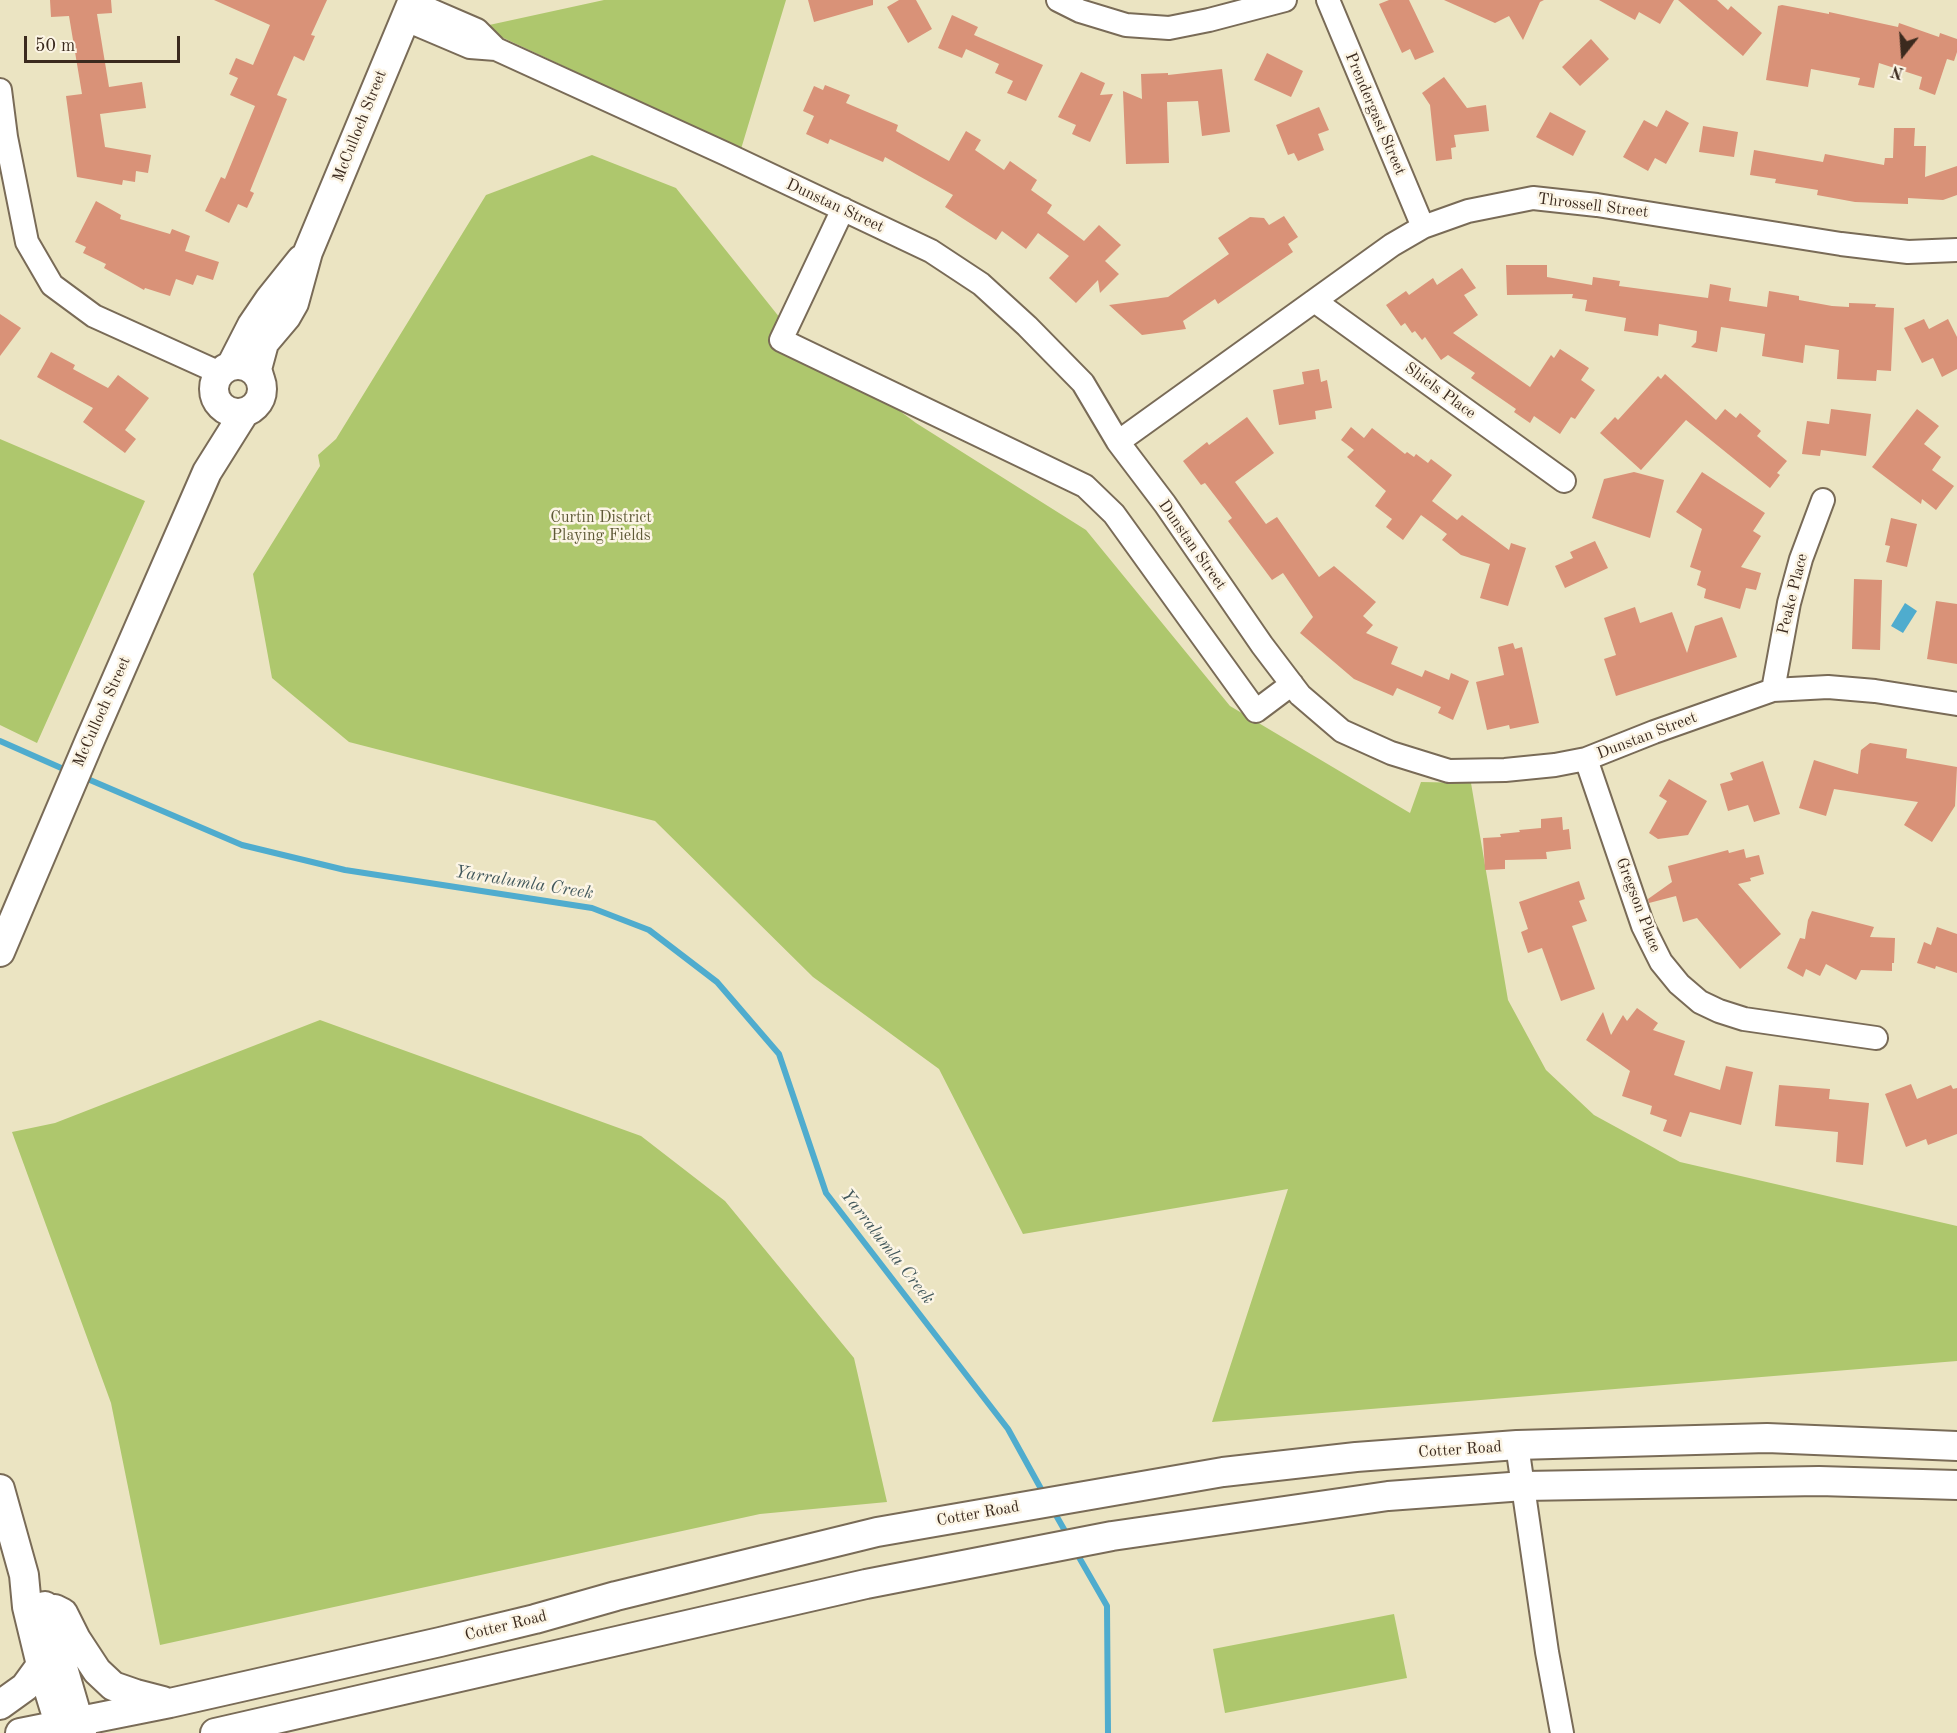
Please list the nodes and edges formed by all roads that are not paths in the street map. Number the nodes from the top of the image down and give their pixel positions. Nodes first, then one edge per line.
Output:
1 (1058, 0) edge
2 (1285, 0) edge
3 (1328, 0) edge
4 (410, 7) edge
5 (0, 90) edge
6 (3, 138) edge
7 (843, 209) junction
8 (1423, 227) junction
9 (1957, 250) edge
10 (308, 252) junction
11 (1316, 302) junction
12 (226, 370) junction
13 (260, 380) junction
14 (231, 408) junction
15 (1118, 442) junction
16 (1564, 481) dead end
17 (1822, 500) dead end
18 (1292, 684) junction
19 (1773, 690) junction
20 (1957, 704) edge
21 (1587, 759) junction
22 (0, 952) edge
23 (1876, 1038) dead end
24 (1517, 1445) junction
25 (1957, 1446) edge
26 (1957, 1485) edge
27 (1524, 1486) junction
28 (0, 1489) edge
29 (24, 1575) junction
30 (44, 1604) junction
31 (41, 1665) junction
32 (170, 1703) junction
33 (0, 1705) edge
34 (71, 1727) edge
35 (20, 1733) edge
36 (215, 1733) edge
37 (1562, 1733) edge

1 - 2 street
3 - 8 street, Prendergast Street
4 - 7 street, Dunstan Street
4 - 10 main road, McCulloch Street
5 - 6 street
6 - 12 street
7 - 15 street, Dunstan Street
7 - 18 street
8 - 9 street, Throssell Street
8 - 11 street, Throssell Street
10 - 12 main road, McCulloch Street
10 - 13 main road, McCulloch Street
11 - 15 street, Throssell Street
11 - 16 street, Shiels Place
12 - 13 main road
12 - 14 main road
13 - 14 main road
14 - 22 main road, McCulloch Street
15 - 18 street, Dunstan Street
17 - 19 street, Peake Place
18 - 21 street, Dunstan Street
19 - 20 street, Dunstan Street
19 - 21 street, Dunstan Street
21 - 23 street, Gregson Place
24 - 25 main road, Cotter Road
24 - 27 street
24 - 32 main road, Cotter Road
26 - 27 main road
27 - 36 main road
27 - 37 street
28 - 29 main road
29 - 30 main road
29 - 31 main road
30 - 32 main road
30 - 34 main road
31 - 33 main road
31 - 34 main road
32 - 34 main road, Cotter Road
34 - 35 main road, Cotter Road

